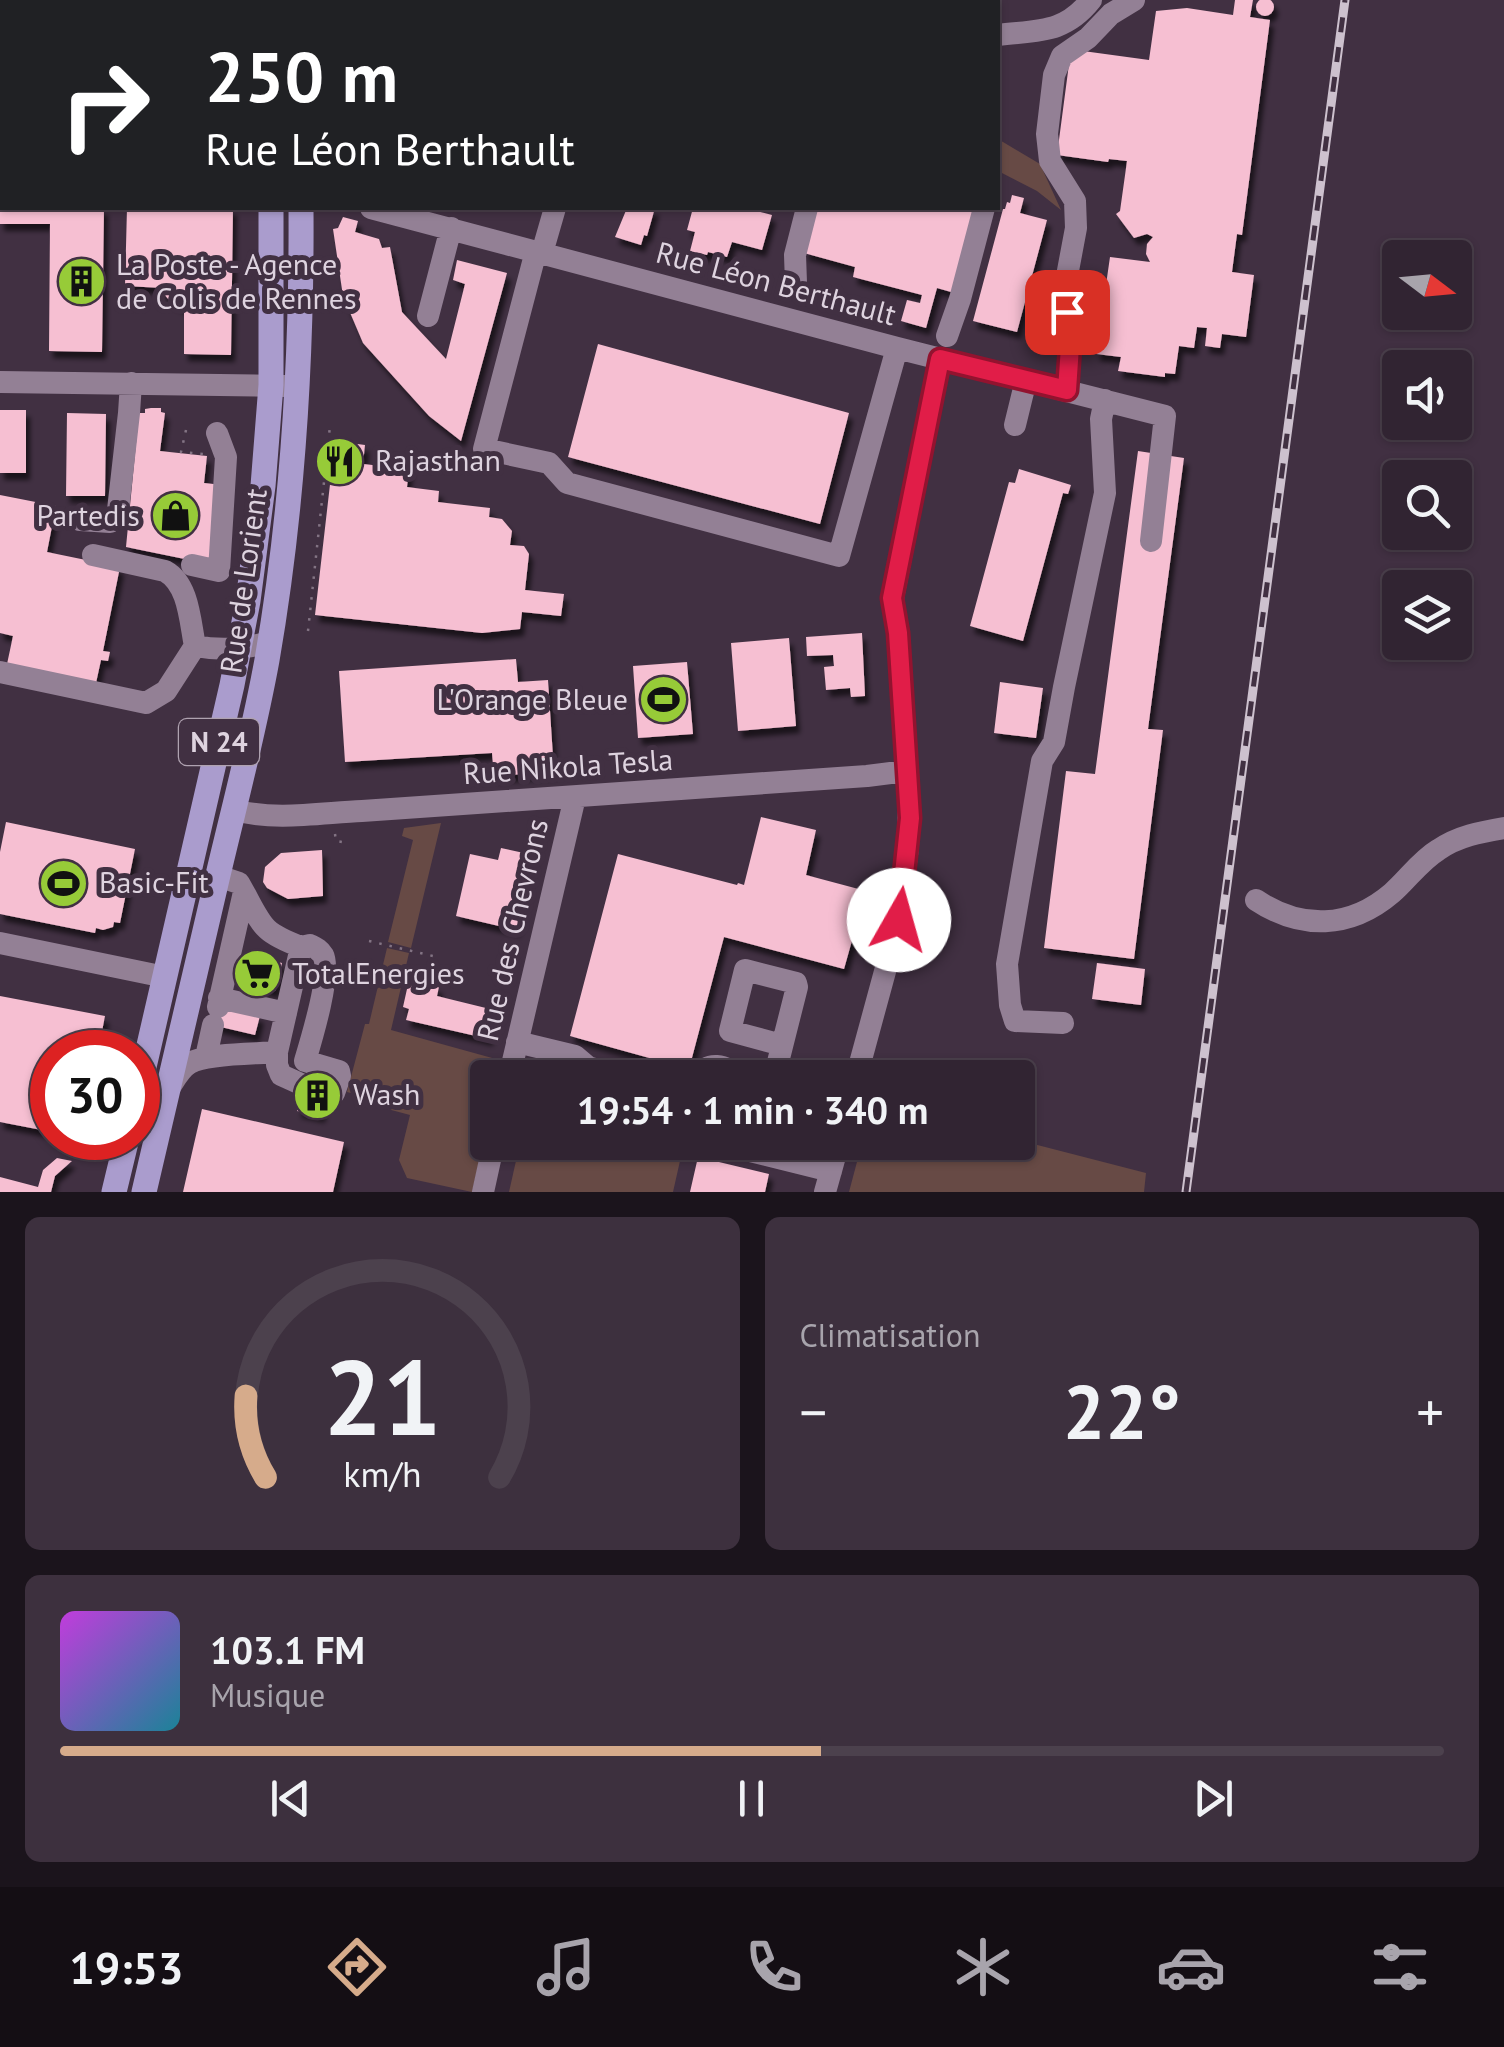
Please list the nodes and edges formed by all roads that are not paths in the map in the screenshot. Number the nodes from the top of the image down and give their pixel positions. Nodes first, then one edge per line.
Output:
1 (1091, 0) edge
2 (1134, 0) edge
3 (1000, 35) edge
4 (271, 210) edge
5 (301, 210) edge
6 (383, 210) edge
7 (554, 210) edge
8 (806, 210) edge
9 (983, 210) edge
10 (443, 220) edge
11 (539, 252) junction
12 (796, 283) dead end
13 (428, 316) dead end
14 (946, 336) dead end
15 (897, 348) junction
16 (940, 359) junction
17 (1026, 380) junction
18 (0, 382) edge
19 (130, 383) junction
20 (271, 385) junction
21 (298, 387) junction
22 (1067, 390) junction
23 (1105, 400) junction
24 (1015, 425) dead end
25 (209, 484) dead end
26 (80, 520) dead end
27 (1151, 541) dead end
28 (93, 556) dead end
29 (192, 565) dead end
30 (270, 642) junction
31 (195, 646) junction
32 (240, 650) junction
33 (0, 672) edge
34 (906, 771) junction
35 (575, 797) junction
36 (234, 810) junction
37 (1504, 828) edge
38 (218, 876) junction
39 (244, 892) junction
40 (1256, 900) dead end
41 (0, 943) edge
42 (301, 947) junction
43 (165, 976) junction
44 (217, 1010) junction
45 (286, 1013) junction
46 (1063, 1022) dead end
47 (153, 1030) edge
48 (517, 1042) junction
49 (782, 1046) dead end
50 (206, 1058) junction
51 (513, 1060) edge
52 (579, 1060) edge
53 (778, 1060) edge
54 (861, 1060) edge
55 (306, 1061) junction
56 (279, 1064) junction
57 (168, 1090) junction
58 (122, 1160) edge
59 (490, 1160) edge
60 (769, 1160) edge
61 (828, 1181) edge
62 (115, 1191) edge
63 (144, 1192) edge
64 (484, 1192) edge

1 - 3 street
2 - 22 street
4 - 20 main road, Rue de Lorient / N 24
5 - 21 main road, Rue de Lorient / N 24
6 - 10 street, Rue Léon Berthault
7 - 11 street
8 - 12 street
9 - 14 street
10 - 11 street, Rue Léon Berthault
10 - 13 street
11 - 15 street, Rue Léon Berthault
11 - 15 street
15 - 16 street, Rue Léon Berthault
16 - 17 street, Rue Léon Berthault
16 - 34 street
17 - 22 street, Rue Léon Berthault
17 - 24 street
18 - 19 street
19 - 20 street
19 - 26 street
20 - 21 street
20 - 32 main road, Rue de Lorient / N 24
21 - 30 main road, Rue de Lorient / N 24
22 - 23 street, Rue Léon Berthault
23 - 27 street, Rue Léon Berthault
23 - 46 street
25 - 29 street
28 - 31 street
30 - 32 street
30 - 36 main road, Rue de Lorient / N 24
31 - 32 street
31 - 33 street
32 - 43 main road, Rue de Lorient / N 24
34 - 35 street, Rue Nikola Tesla
34 - 54 street
35 - 36 street, Rue Nikola Tesla
35 - 48 street, Rue des Chevrons
36 - 38 main road, Rue de Lorient / N 24
37 - 40 street
38 - 39 street
38 - 57 main road, Rue de Lorient / N 24
39 - 42 street
39 - 44 street
41 - 43 street
42 - 45 street
42 - 55 street
43 - 47 main road, Rue de Lorient / N 24
44 - 45 street
44 - 50 street
45 - 56 street
48 - 51 street, Rue des Chevrons
48 - 52 street
49 - 53 street
50 - 56 street
50 - 57 street
55 - 56 street
55 - 56 street
57 - 63 main road, Rue de Lorient / N 24
58 - 62 main road
59 - 64 street
60 - 61 street

